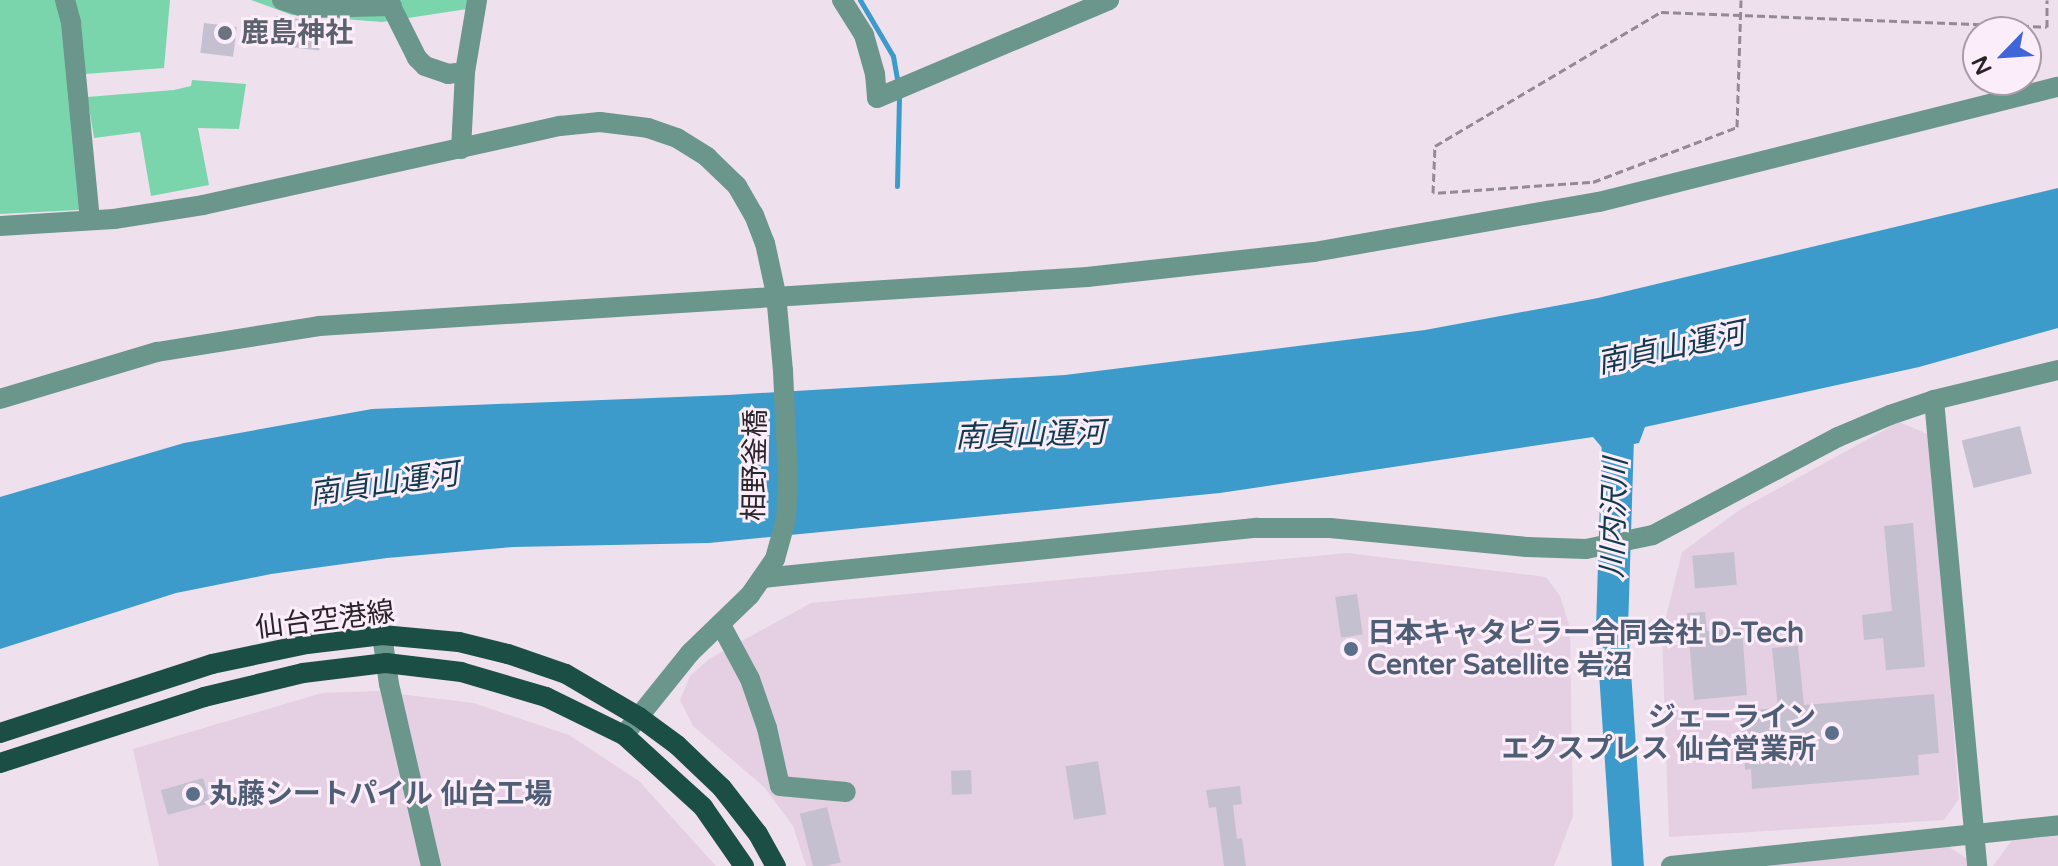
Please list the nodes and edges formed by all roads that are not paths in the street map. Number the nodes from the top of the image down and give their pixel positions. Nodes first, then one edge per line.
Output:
1 (65, 0) edge
2 (282, 0) edge
3 (477, 0) edge
4 (842, 0) edge
5 (1109, 0) edge
6 (390, 3) edge
7 (465, 72) junction
8 (2058, 87) edge
9 (461, 149) junction
10 (90, 220) junction
11 (0, 226) edge
12 (776, 294) junction
13 (2058, 370) edge
14 (0, 399) edge
15 (1934, 400) junction
16 (762, 578) junction
17 (721, 625) junction
18 (382, 635) junction
19 (386, 663) junction
20 (639, 717) junction
21 (0, 733) edge
22 (624, 735) junction
23 (0, 763) edge
24 (846, 792) dead end
25 (2058, 825) edge
26 (1974, 831) junction
27 (431, 866) edge
28 (744, 866) edge
29 (776, 866) edge
30 (1671, 866) edge
31 (1977, 866) edge

1 - 10 street
2 - 6 street
3 - 7 street
4 - 5 street
6 - 7 street
7 - 9 street
8 - 12 street
9 - 10 street, 相野釜橋
9 - 12 street, 相野釜橋
10 - 11 street, 相野釜橋
12 - 14 street
12 - 16 street, 相野釜橋
13 - 15 street
15 - 16 street
15 - 26 street
16 - 17 street, 相野釜橋
17 - 20 street, 相野釜橋
17 - 24 street
18 - 19 street
18 - 20 main road, 仙台空港線
18 - 21 main road, 仙台空港線
19 - 22 main road, 仙台空港線
19 - 23 main road, 仙台空港線
19 - 27 street
20 - 22 street, 相野釜橋
20 - 29 main road, 仙台空港線
22 - 28 main road, 仙台空港線
25 - 26 street
26 - 30 street
26 - 31 street

